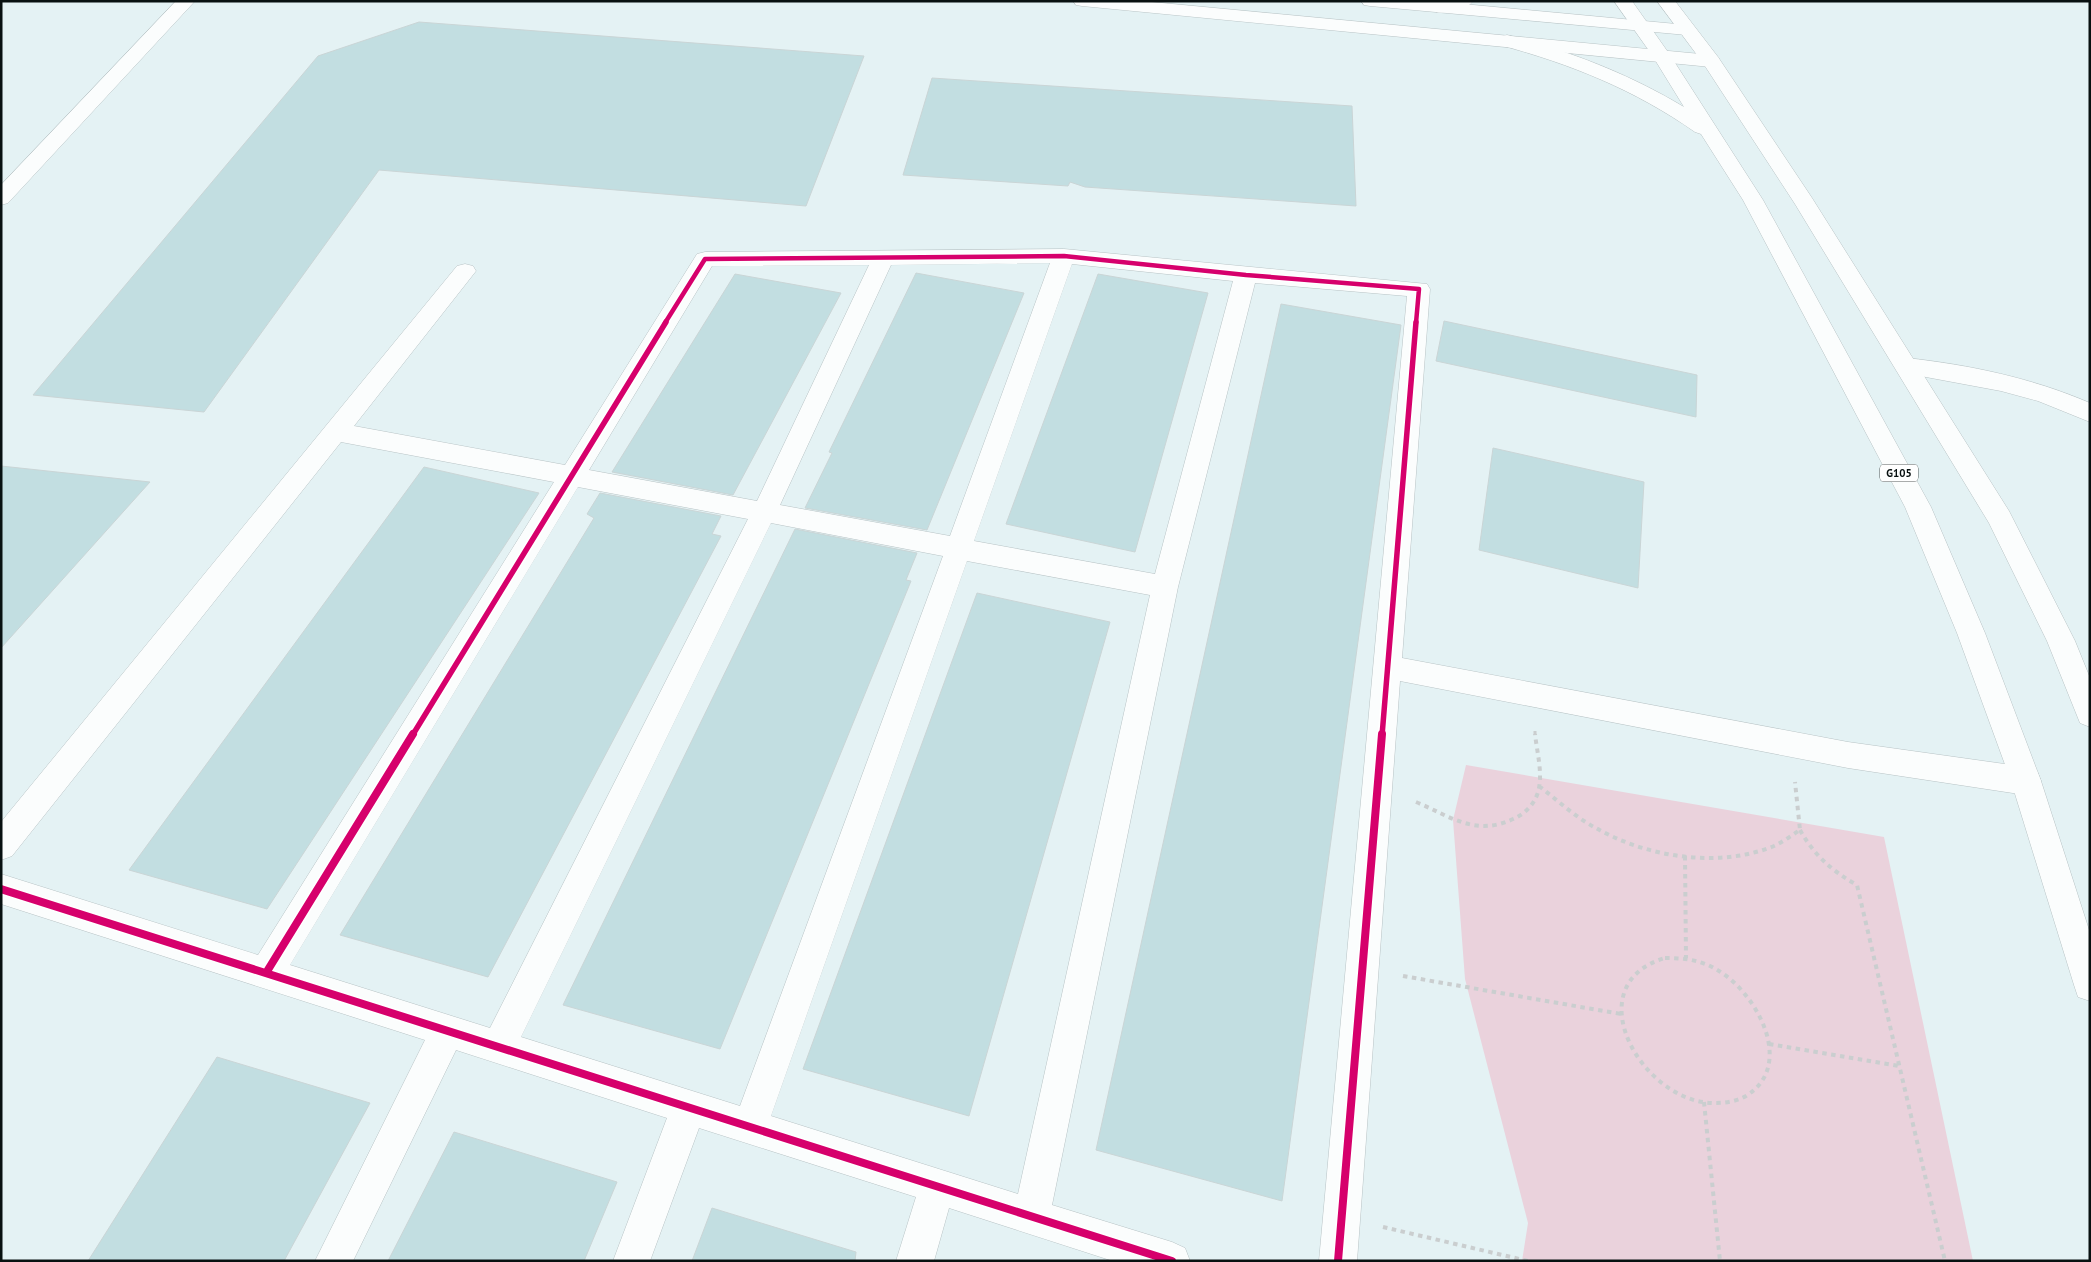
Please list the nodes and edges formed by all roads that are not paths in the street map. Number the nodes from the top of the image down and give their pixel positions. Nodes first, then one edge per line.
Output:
1 (186, 1) edge
2 (1082, 1) edge
3 (1370, 1) edge
4 (1464, 1) edge
5 (1623, 1) edge
6 (1666, 1) edge
7 (1442, 8) junction
8 (1640, 25) junction
9 (1687, 30) junction
10 (1506, 41) junction
11 (1661, 55) junction
12 (1711, 61) junction
13 (1712, 135) junction
14 (1, 198) edge
15 (1064, 256) junction
16 (884, 257) junction
17 (465, 272) dead end
18 (1246, 274) junction
19 (1907, 366) junction
20 (2090, 414) edge
21 (336, 432) junction
22 (572, 476) junction
23 (764, 512) junction
24 (958, 548) junction
25 (1165, 587) junction
26 (1388, 667) junction
27 (2090, 714) edge
28 (2026, 781) junction
29 (1, 846) edge
30 (1, 889) edge
31 (266, 973) junction
32 (2090, 985) edge
33 (448, 1031) junction
34 (498, 1047) junction
35 (689, 1107) junction
36 (750, 1126) junction
37 (937, 1186) junction
38 (1031, 1216) junction
39 (333, 1261) edge
40 (631, 1261) edge
41 (915, 1261) edge
42 (1172, 1261) edge
43 (1338, 1261) edge

1 - 14 main road
2 - 10 main road
3 - 7 main road
4 - 7 main road
5 - 8 main road, G105
6 - 9 main road
7 - 8 main road
8 - 9 main road
8 - 11 main road, G105
9 - 12 main road
10 - 11 main road
10 - 13 main road
11 - 12 main road
11 - 13 main road, G105
12 - 19 main road
13 - 28 main road, G105
15 - 16 main road
15 - 18 main road
15 - 24 main road
16 - 22 main road
16 - 23 main road
17 - 21 main road
18 - 25 main road
18 - 26 main road
19 - 20 main road
19 - 27 main road
21 - 22 main road
21 - 29 main road
22 - 23 main road
22 - 31 main road
23 - 24 main road
23 - 34 main road
24 - 25 main road
24 - 36 main road
25 - 38 main road
26 - 28 main road
26 - 43 main road
28 - 32 main road, G105
30 - 31 main road
31 - 33 main road
33 - 34 main road
33 - 39 main road
34 - 35 main road
35 - 36 main road
35 - 40 main road
36 - 37 main road
37 - 38 main road
37 - 41 main road
38 - 42 main road

